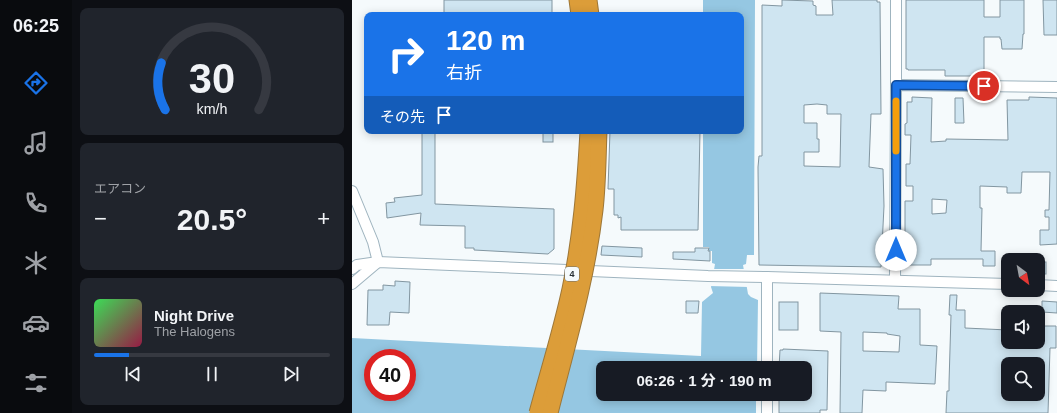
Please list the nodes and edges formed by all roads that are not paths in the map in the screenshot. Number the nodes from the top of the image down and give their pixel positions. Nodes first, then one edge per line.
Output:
1 (577, 0) edge
2 (589, 0) edge
3 (896, 0) edge
4 (579, 12) edge
5 (591, 12) edge
6 (896, 85) junction
7 (1057, 87) edge
8 (588, 134) edge
9 (599, 134) edge
10 (352, 191) edge
11 (378, 262) junction
12 (352, 269) edge
13 (767, 276) junction
14 (895, 280) junction
15 (352, 284) edge
16 (1001, 284) edge
17 (1045, 285) edge
18 (1057, 286) edge
19 (767, 361) edge
20 (767, 401) edge
21 (537, 413) edge
22 (550, 413) edge
23 (767, 413) edge

1 - 4 highway
2 - 5 highway
3 - 6 street
6 - 7 street
6 - 14 street
8 - 21 highway, 4, bridge
9 - 22 highway, 4, bridge
10 - 11 street
11 - 12 street
11 - 13 street
11 - 15 street
13 - 14 street
13 - 19 street
14 - 16 street
17 - 18 street
20 - 23 street

